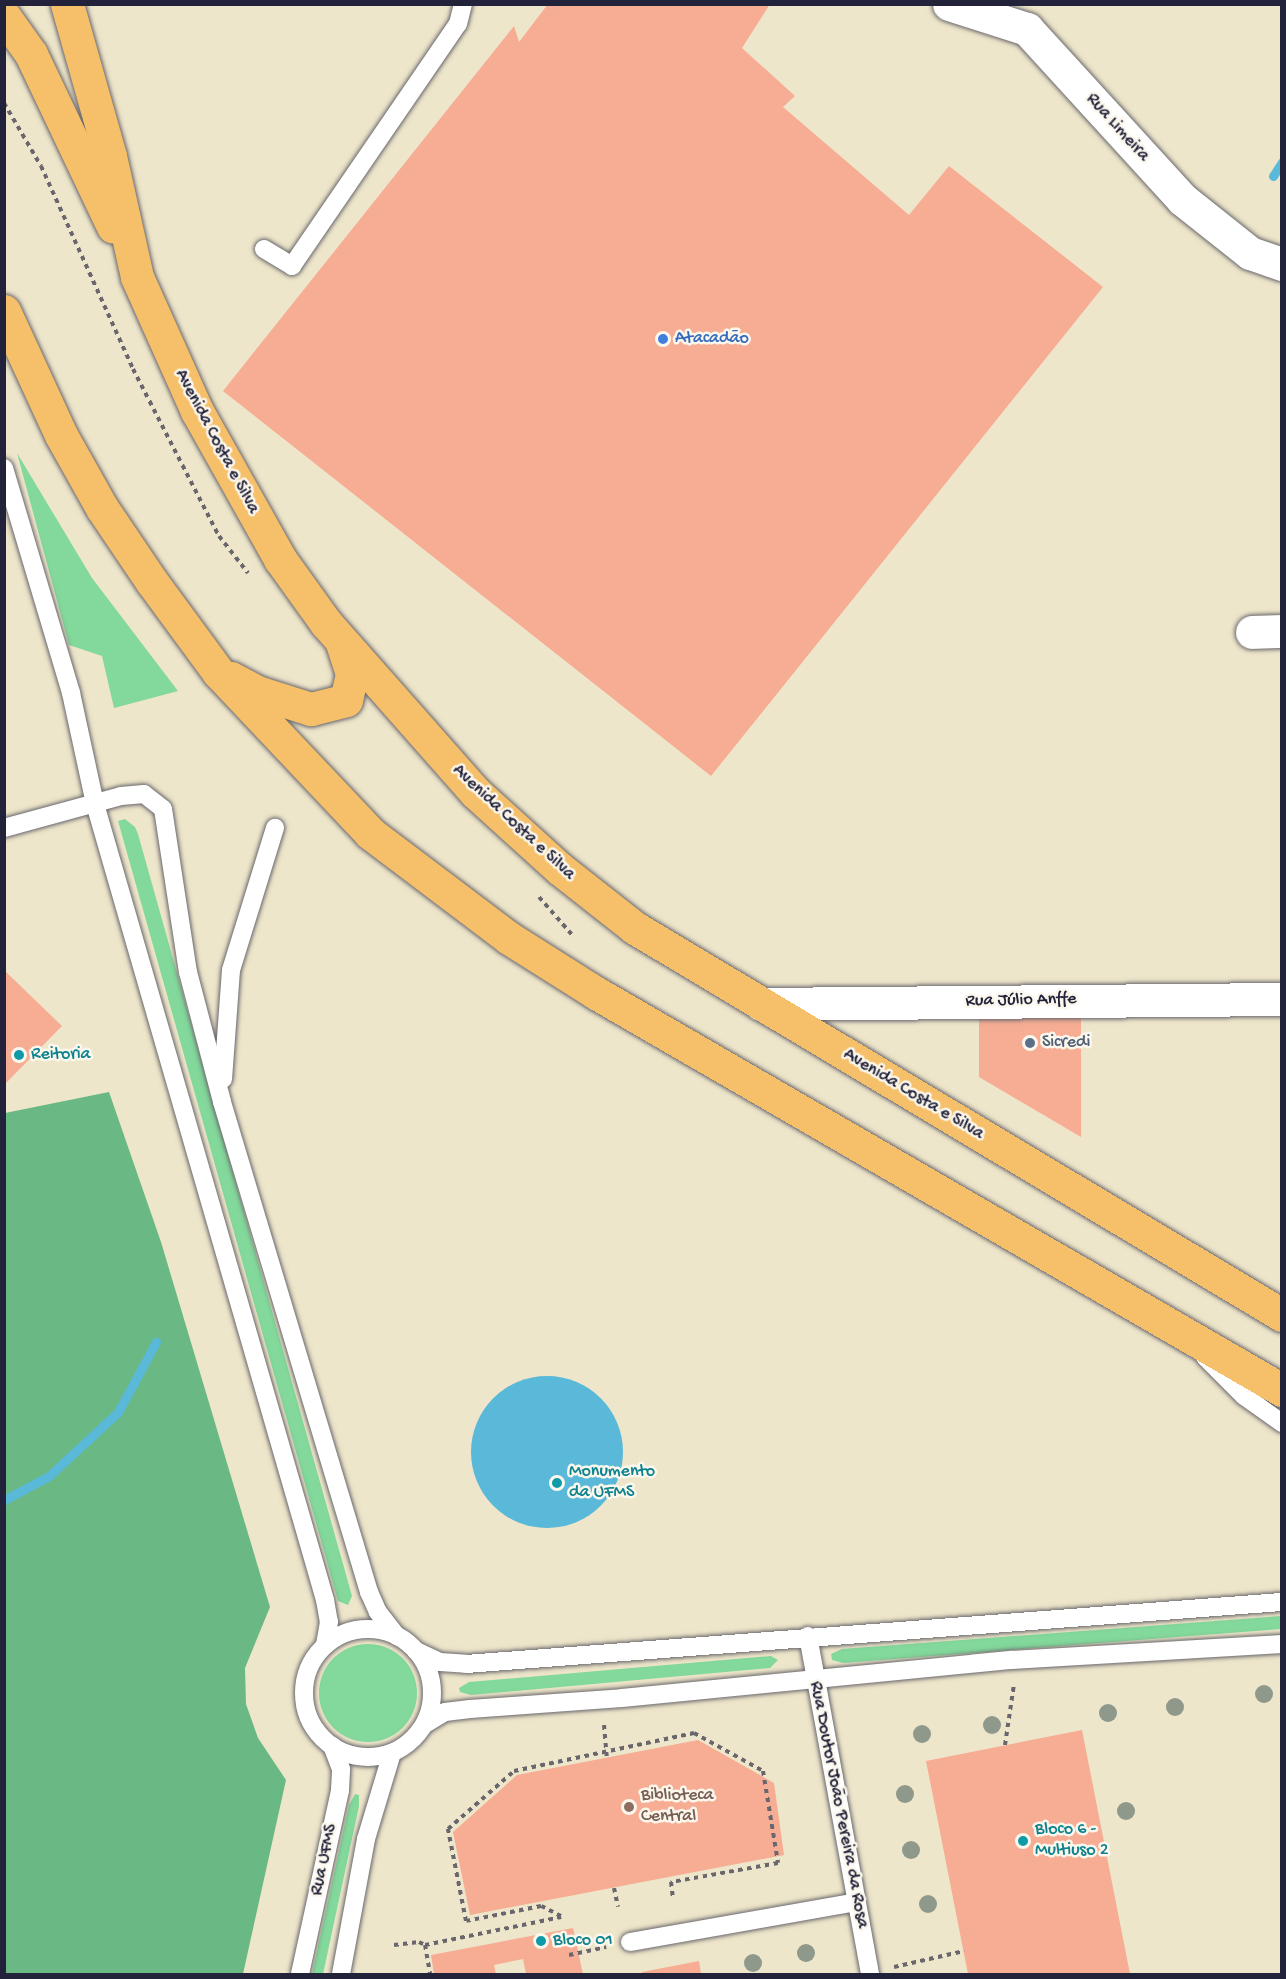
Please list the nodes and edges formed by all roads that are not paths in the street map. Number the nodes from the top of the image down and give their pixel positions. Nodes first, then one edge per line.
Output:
1 (68, 4) edge
2 (463, 4) edge
3 (949, 4) edge
4 (4, 16) edge
5 (1033, 17) edge
6 (264, 249) dead end
7 (1281, 264) edge
8 (137, 277) junction
9 (4, 311) edge
10 (4, 468) edge
11 (340, 638) junction
12 (218, 672) junction
13 (95, 804) junction
14 (4, 828) edge
15 (275, 828) dead end
16 (1281, 999) edge
17 (761, 1004) junction
18 (222, 1102) junction
19 (1281, 1315) edge
20 (1178, 1331) junction
21 (1281, 1390) edge
22 (1281, 1423) edge
23 (1281, 1602) edge
24 (397, 1636) junction
25 (808, 1636) junction
26 (1281, 1644) edge
27 (325, 1645) junction
28 (416, 1651) junction
29 (814, 1678) junction
30 (424, 1724) junction
31 (332, 1746) junction
32 (392, 1753) junction
33 (856, 1902) junction
34 (630, 1942) road end
35 (300, 1974) edge
36 (341, 1974) edge
37 (870, 1974) edge

1 - 8 main road, Avenida Costa e Silva
2 - 6 lane
3 - 5 street, Rua Limeira
4 - 8 main road
5 - 7 street, Rua Limeira
8 - 11 main road, Avenida Costa e Silva
9 - 12 main road
10 - 13 lane
11 - 12 main road
11 - 17 main road, Avenida Costa e Silva
12 - 20 main road
13 - 14 lane
13 - 18 lane
13 - 27 lane
15 - 18 lane
16 - 17 street, Rua Júlio Anffe
17 - 19 main road, Avenida Costa e Silva
18 - 24 lane
20 - 21 main road
20 - 22 lane
23 - 25 lane
24 - 27 lane
24 - 28 lane
25 - 28 lane
25 - 29 lane, Rua Doutor João Pereira da Rosa
26 - 29 lane
27 - 31 lane
28 - 30 lane
29 - 30 lane
29 - 33 lane, Rua Doutor João Pereira da Rosa
30 - 32 lane
31 - 32 lane
31 - 35 lane, Rua UFMS
32 - 36 lane, Rua UFMS
33 - 34 lane
33 - 37 lane, Rua Doutor João Pereira da Rosa

